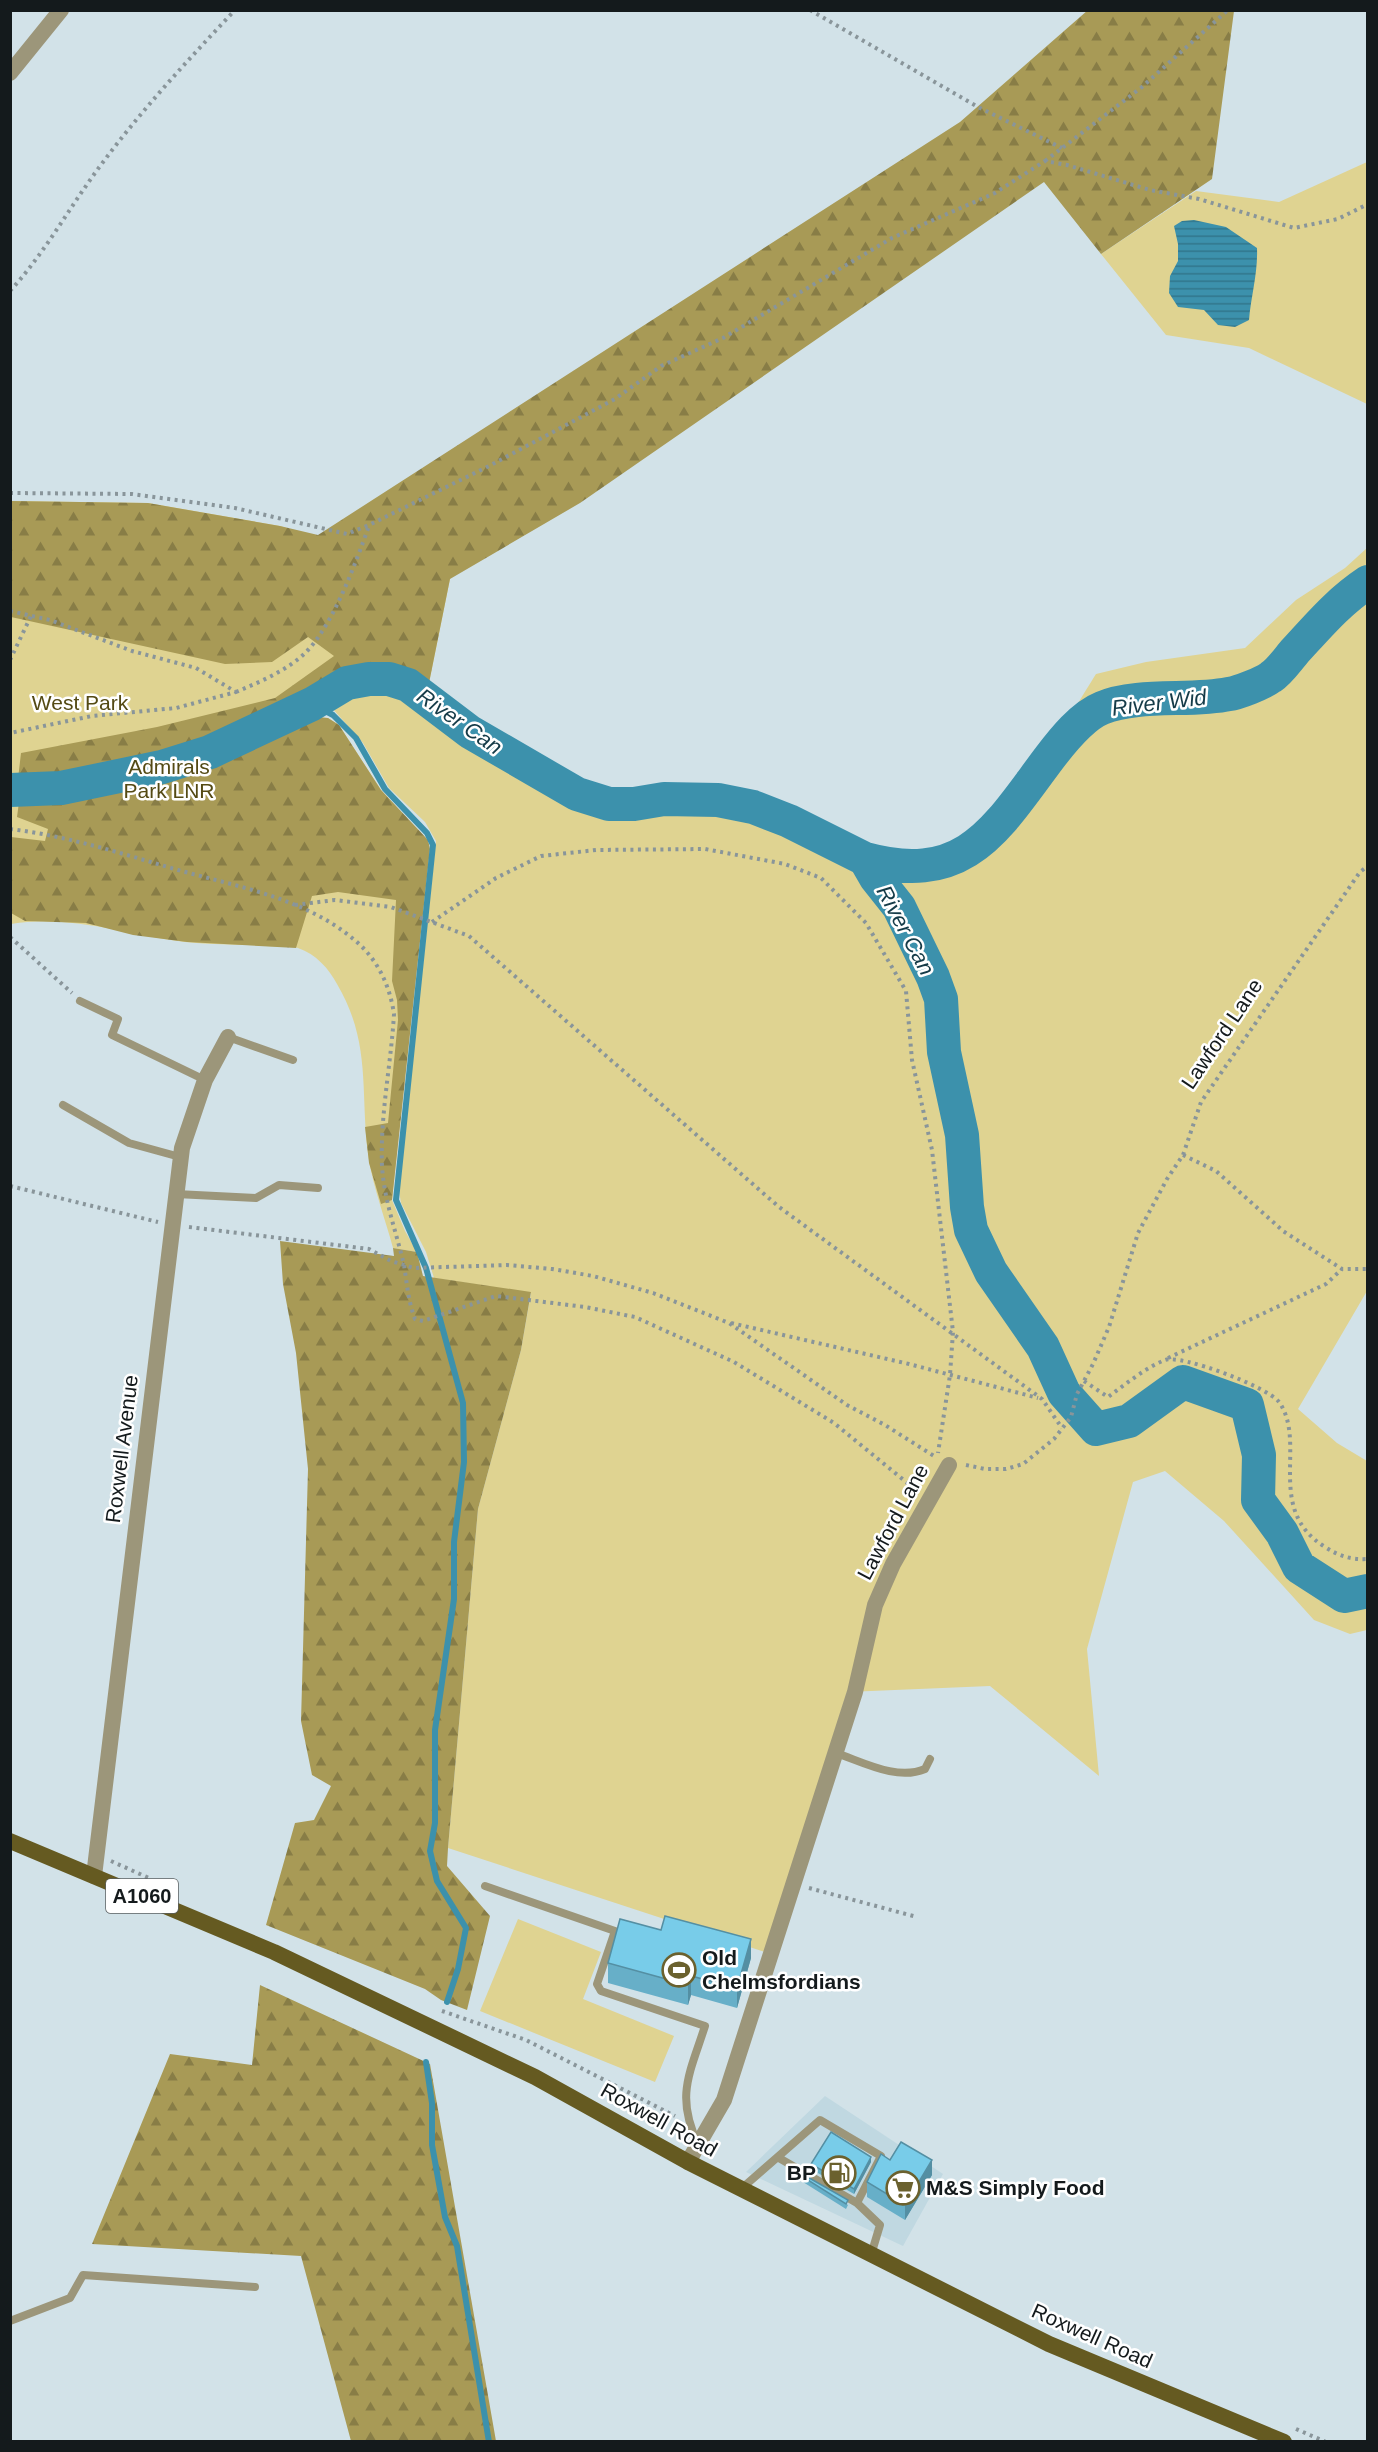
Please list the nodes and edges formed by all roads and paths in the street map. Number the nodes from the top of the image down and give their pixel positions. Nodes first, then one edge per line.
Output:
1 (62, 10) edge
2 (235, 10) edge
3 (810, 10) edge
4 (1228, 10) edge
5 (10, 73) edge
6 (1062, 148) junction
7 (1045, 161) junction
8 (1368, 204) edge
9 (10, 291) edge
10 (10, 493) edge
11 (369, 525) junction
12 (10, 611) edge
13 (31, 616) junction
14 (10, 660) edge
15 (236, 692) junction
16 (10, 733) edge
17 (10, 829) edge
18 (1368, 866) edge
19 (294, 905) junction
20 (432, 922) junction
21 (10, 937) edge
22 (80, 1000) joint
23 (228, 1037) joint
24 (293, 1060) dead end
25 (205, 1080) junction
26 (63, 1105) dead end
27 (1183, 1155) junction
28 (180, 1157) junction
29 (10, 1186) edge
30 (318, 1188) dead end
31 (176, 1194) junction
32 (172, 1225) junction
33 (404, 1265) junction
34 (1342, 1269) junction
35 (1368, 1269) edge
36 (729, 1323) junction
37 (953, 1332) junction
38 (1168, 1359) junction
39 (950, 1375) junction
40 (1084, 1381) junction
41 (1042, 1399) junction
42 (1062, 1428) junction
43 (949, 1466) joint
44 (927, 1501) junction
45 (1368, 1559) edge
46 (836, 1753) junction
47 (930, 1759) dead end
48 (10, 1841) edge
49 (96, 1855) junction
50 (94, 1876) junction
51 (162, 1884) dead end
52 (794, 1884) junction
53 (485, 1886) dead end
54 (917, 1917) dead end
55 (432, 2007) dead end
56 (688, 2123) junction
57 (698, 2145) junction
58 (778, 2158) junction
59 (688, 2162) junction
60 (741, 2189) junction
61 (857, 2203) junction
62 (871, 2255) junction
63 (255, 2287) dead end
64 (10, 2321) edge
65 (1274, 2440) edge

1 - 5 street
2 - 9 path
3 - 6 path
4 - 6 path
6 - 7 path
7 - 8 path
7 - 11 path
10 - 11 path
11 - 15 path
12 - 13 path
13 - 14 path
13 - 15 path
15 - 16 path
17 - 19 path
18 - 27 path, Lawford Lane
19 - 20 path
19 - 33 path
20 - 37 path
20 - 37 path
21 - 22 path
22 - 25 lane
23 - 24 lane
23 - 25 street, Roxwell Avenue
25 - 28 street, Roxwell Avenue
26 - 28 lane
27 - 34 path
27 - 40 path, Lawford Lane
28 - 31 street, Roxwell Avenue
29 - 32 path
30 - 31 lane
31 - 32 street, Roxwell Avenue
32 - 33 path
32 - 49 street, Roxwell Avenue
33 - 36 path
33 - 44 path
34 - 35 path
34 - 38 path
36 - 39 path
36 - 39 path
37 - 39 path
37 - 41 path
38 - 40 path
38 - 45 path
39 - 41 path
40 - 42 path, Lawford Lane
41 - 42 path
42 - 43 path, Lawford Lane
43 - 44 street, Lawford Lane
44 - 46 street, Lawford Lane
46 - 47 lane
46 - 52 street, Lawford Lane
48 - 50 main road, Roxwell Road / A1060
49 - 50 street, Roxwell Avenue
49 - 51 path
50 - 59 main road, Roxwell Road / A1060
52 - 54 path
52 - 57 street, Lawford Lane
53 - 56 lane
55 - 56 path
56 - 57 lane
57 - 59 street, Lawford Lane
58 - 60 lane
58 - 61 lane
58 - 61 lane
59 - 60 main road, Roxwell Road / A1060
60 - 62 main road, Roxwell Road / A1060
61 - 62 lane
62 - 65 main road, Roxwell Road / A1060
63 - 64 lane

